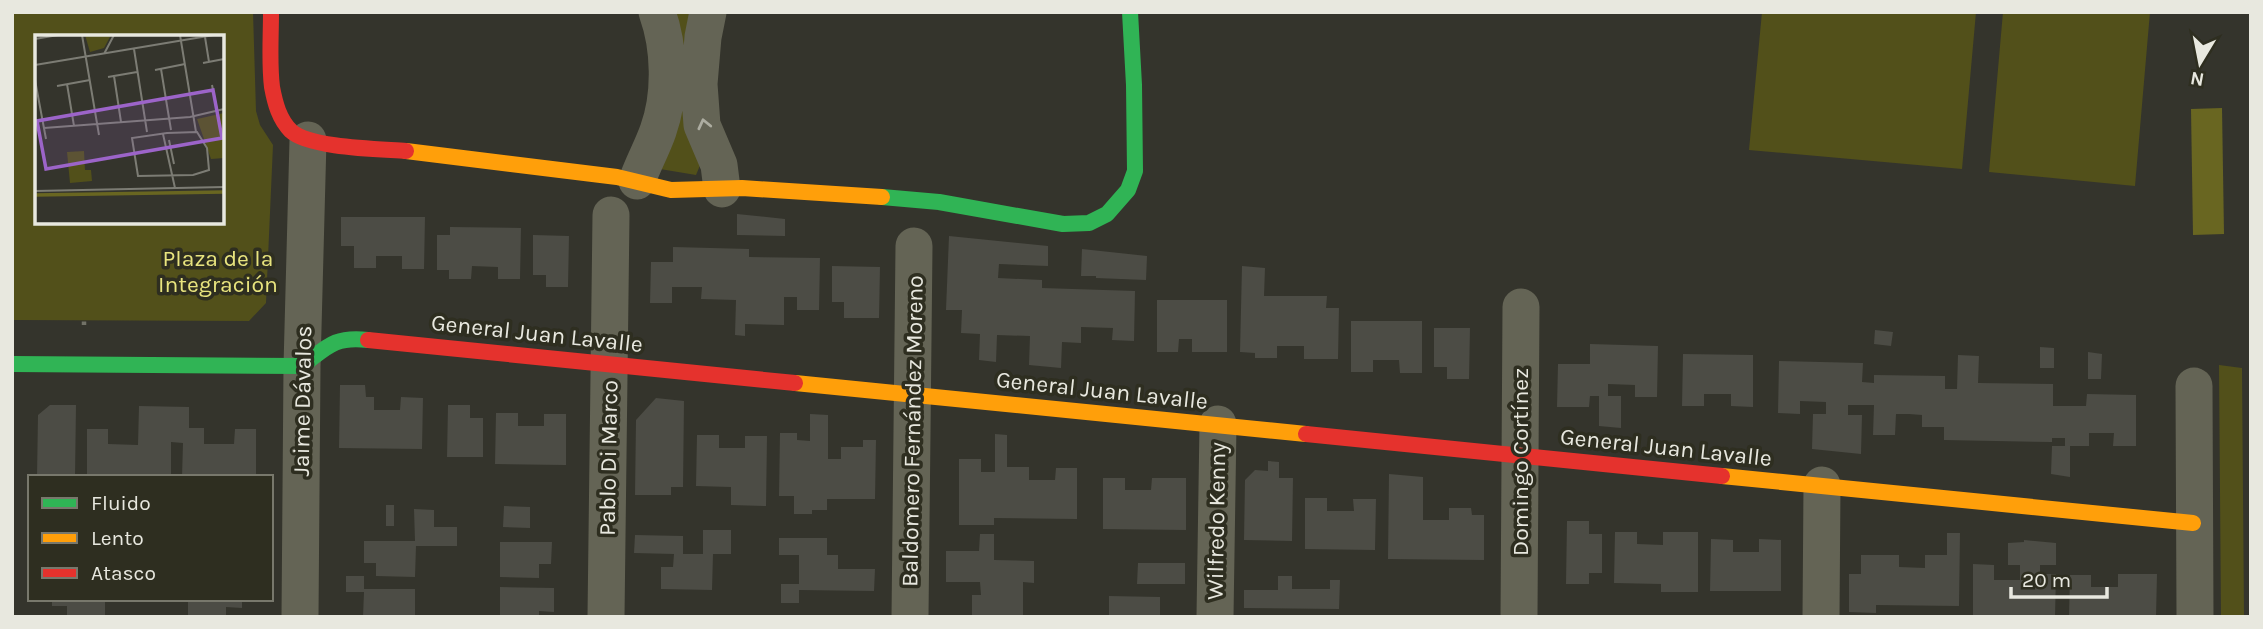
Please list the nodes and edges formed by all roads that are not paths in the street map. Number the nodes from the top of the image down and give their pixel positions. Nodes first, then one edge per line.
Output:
1 (271, 12) edge
2 (657, 12) edge
3 (708, 12) edge
4 (1130, 12) edge
5 (308, 140) junction
6 (637, 181) junction
7 (722, 189) junction
8 (611, 215) dead end
9 (914, 246) dead end
10 (1521, 307) dead end
11 (609, 363) junction
12 (12, 364) edge
13 (302, 366) junction
14 (2194, 386) dead end
15 (912, 393) junction
16 (1218, 424) junction
17 (1520, 455) junction
18 (1822, 485) junction
19 (2193, 523) junction
20 (300, 617) edge
21 (606, 617) edge
22 (910, 617) edge
23 (1215, 617) edge
24 (1519, 617) edge
25 (1821, 617) edge
26 (2195, 617) edge

1 - 5 street
2 - 6 street
7 -> 3 street
4 - 7 street
5 - 6 street
5 - 13 street, Jaime Dávalos
6 - 7 street
8 - 11 street, Pablo Di Marco
9 - 15 street, Baldomero Fernández Moreno
10 - 17 street, Domingo Cortínez
11 - 13 street, General Juan Lavalle
11 - 15 street, General Juan Lavalle
11 - 21 street, Pablo Di Marco
12 - 13 street
13 - 20 street, Jaime Dávalos
14 - 19 street
15 - 16 street, General Juan Lavalle
15 - 22 street, Baldomero Fernández Moreno
16 - 17 street, General Juan Lavalle
16 - 23 street, Wilfredo Kenny
17 - 18 street, General Juan Lavalle
17 - 24 street, Domingo Cortínez
18 - 19 street, General Juan Lavalle
18 - 25 street
19 - 26 street

